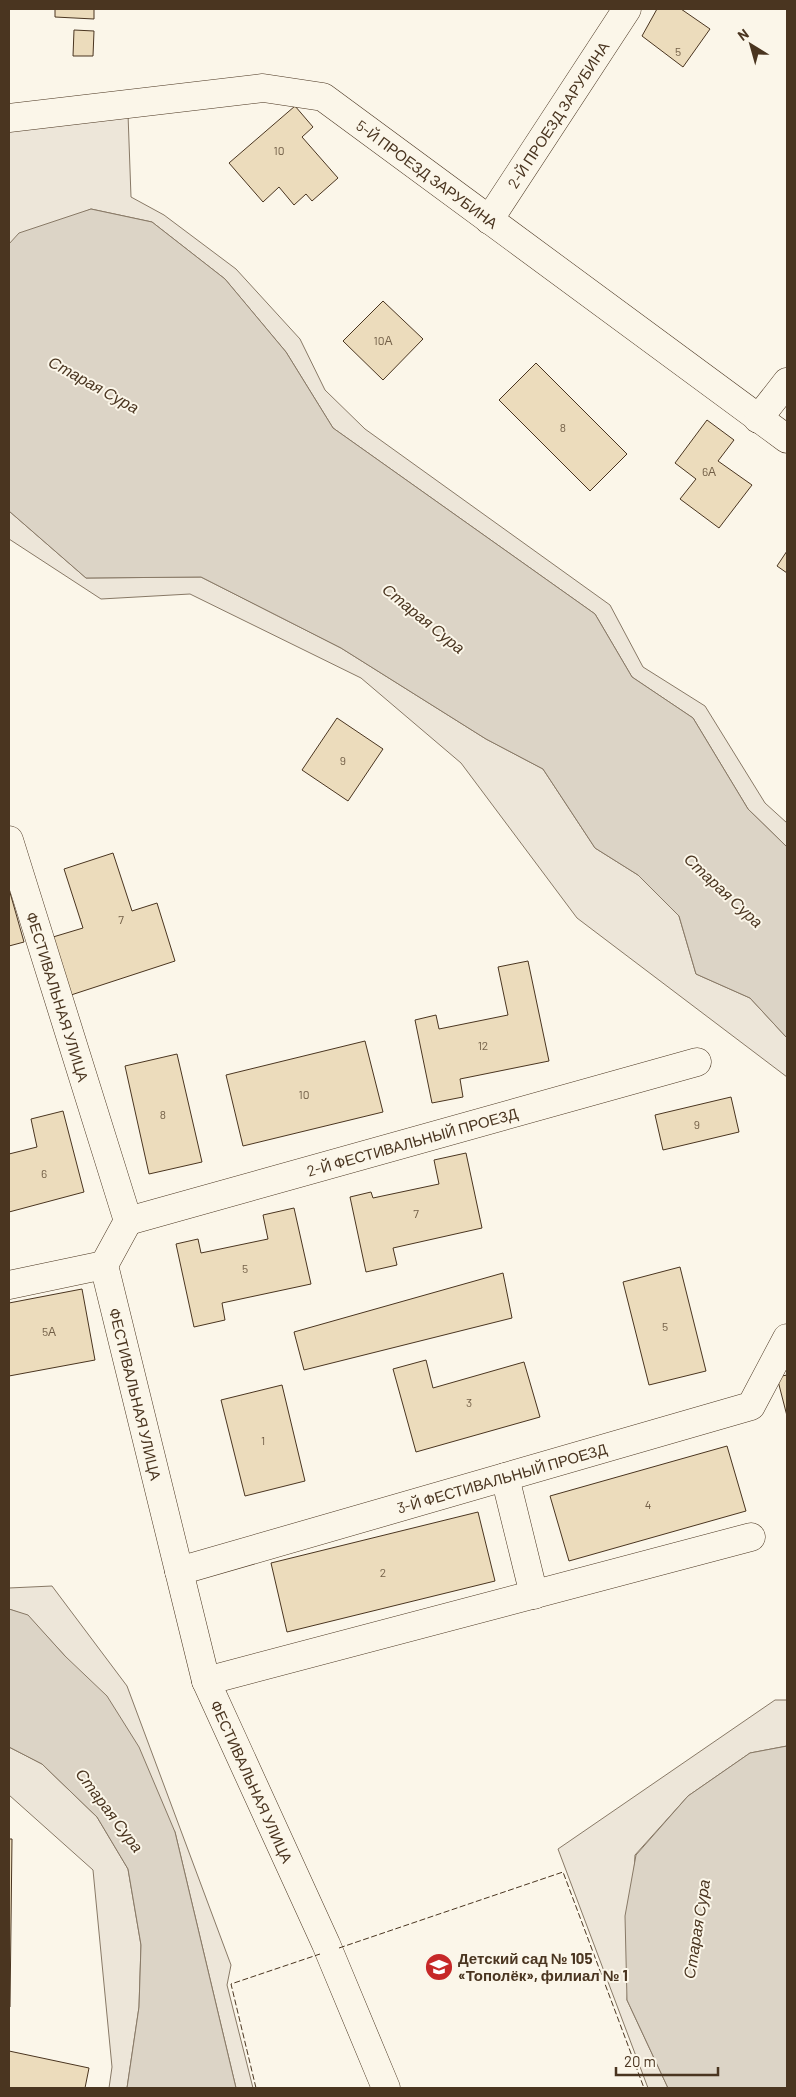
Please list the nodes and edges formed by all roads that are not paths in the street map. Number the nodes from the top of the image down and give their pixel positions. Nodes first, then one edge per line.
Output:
1 (627, 9) edge
2 (9, 118) edge
3 (489, 220) junction
4 (787, 382) edge
5 (758, 419) junction
6 (787, 439) edge
7 (9, 840) edge
8 (697, 1062) dead end
9 (128, 1221) junction
10 (104, 1265) junction
11 (9, 1285) edge
12 (787, 1338) edge
13 (505, 1477) junction
14 (751, 1537) dead end
15 (179, 1571) junction
16 (534, 1594) junction
17 (206, 1681) junction
18 (386, 2088) edge

1 - 3 street, 2-Й ПРОЕЗД ЗАРУБИНА
2 - 3 street, 5-Й ПРОЕЗД ЗАРУБИНА
3 - 5 street, 5-Й ПРОЕЗД ЗАРУБИНА
4 - 5 street
5 - 6 street, 5-Й ПРОЕЗД ЗАРУБИНА
7 - 9 street, ФЕСТИВАЛЬНАЯ УЛИЦА
8 - 9 street, 2-Й ФЕСТИВАЛЬНЫЙ ПРОЕЗД
9 - 10 street
10 - 11 street
10 - 15 street, ФЕСТИВАЛЬНАЯ УЛИЦА
12 - 13 street, 3-Й ФЕСТИВАЛЬНЫЙ ПРОЕЗД
13 - 15 street, 3-Й ФЕСТИВАЛЬНЫЙ ПРОЕЗД
13 - 16 street
14 - 16 street
15 - 17 street, ФЕСТИВАЛЬНАЯ УЛИЦА
16 - 17 street
17 - 18 street, ФЕСТИВАЛЬНАЯ УЛИЦА

